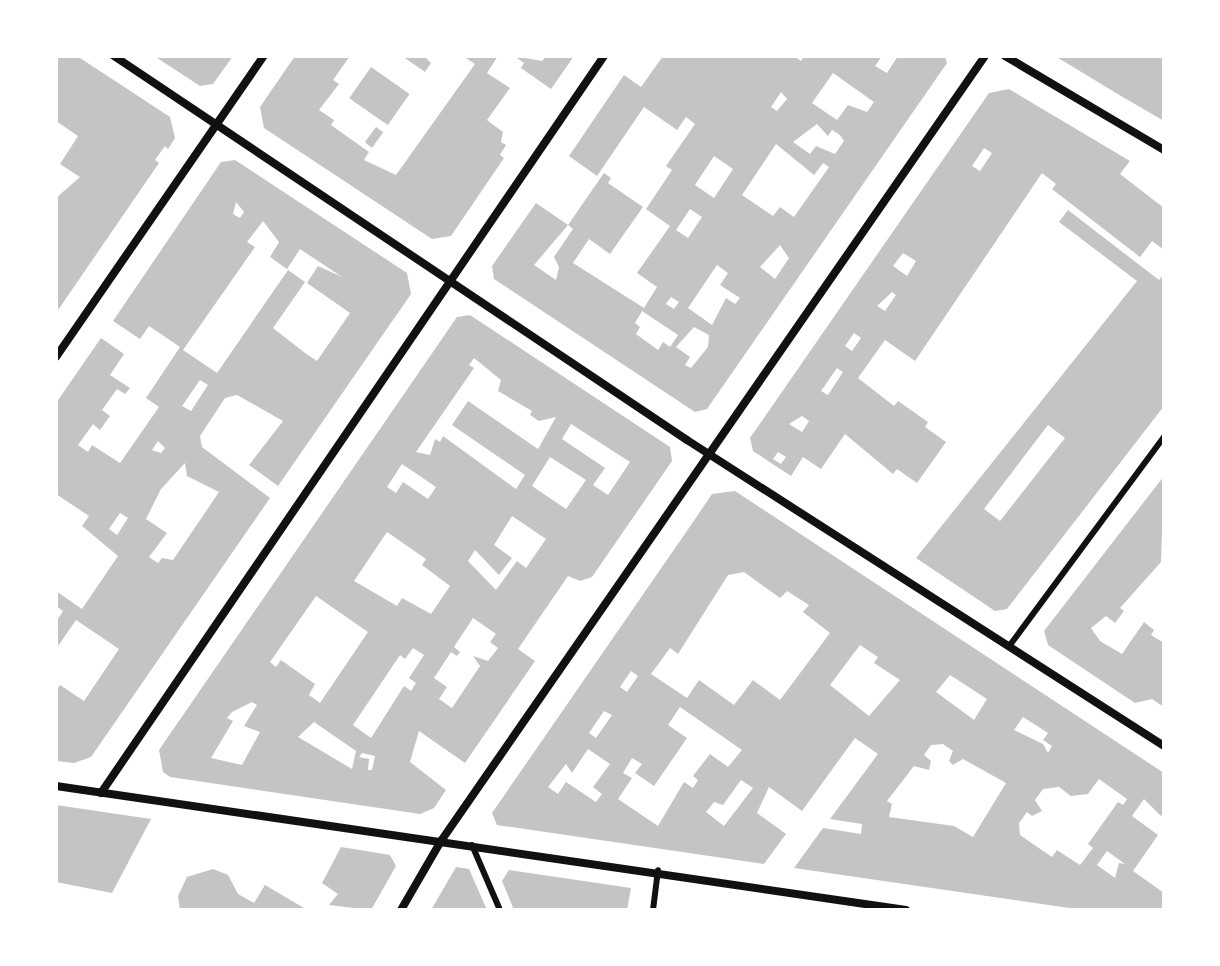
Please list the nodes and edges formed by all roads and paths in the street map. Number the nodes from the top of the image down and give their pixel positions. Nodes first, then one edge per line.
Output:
1 (114, 56) edge
2 (264, 56) edge
3 (604, 56) edge
4 (985, 56) edge
5 (1005, 56) edge
6 (218, 125) junction
7 (1164, 150) edge
8 (451, 280) junction
9 (56, 357) edge
10 (1164, 437) edge
11 (710, 454) junction
12 (1010, 645) junction
13 (1164, 746) edge
14 (56, 786) edge
15 (101, 793) junction
16 (441, 841) junction
17 (472, 845) junction
18 (658, 870) junction
19 (401, 910) edge
20 (500, 910) edge
21 (653, 910) edge
22 (906, 910) edge

1 - 6 street
2 - 6 street
3 - 8 street
4 - 11 street
5 - 7 street
6 - 8 street
6 - 9 street
8 - 11 street
8 - 15 street
10 - 12 lane
11 - 12 street
11 - 16 street
12 - 13 street
14 - 15 street
15 - 16 street
16 - 17 street
16 - 19 street
17 - 18 street
17 - 20 lane
18 - 21 lane
18 - 22 street

